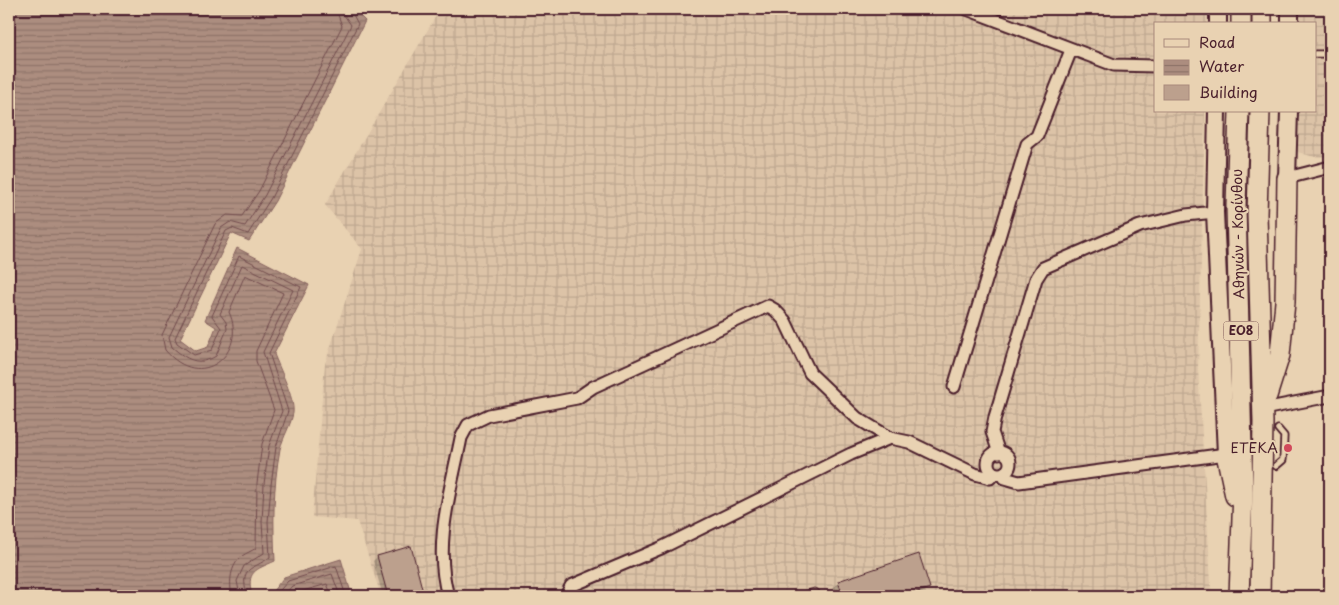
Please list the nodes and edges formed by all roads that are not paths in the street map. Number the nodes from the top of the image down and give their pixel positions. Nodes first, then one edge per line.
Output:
1 (967, 9) edge
2 (1218, 9) edge
3 (1241, 9) edge
4 (1262, 9) edge
5 (1290, 9) edge
6 (1218, 22) edge
7 (1241, 22) edge
8 (1262, 22) edge
9 (1290, 22) edge
10 (1071, 50) junction
11 (1316, 54) edge
12 (1330, 54) edge
13 (1154, 66) edge
14 (1217, 112) edge
15 (1239, 112) edge
16 (1260, 112) edge
17 (1289, 112) edge
18 (1330, 167) edge
19 (1288, 178) junction
20 (1215, 212) junction
21 (954, 387) dead end
22 (1330, 396) edge
23 (1262, 409) junction
24 (1278, 429) dead end
25 (890, 438) junction
26 (999, 453) junction
27 (1226, 454) junction
28 (1276, 466) dead end
29 (1000, 476) junction
30 (1242, 532) junction
31 (448, 596) edge
32 (566, 596) edge
33 (1238, 596) edge
34 (1260, 596) edge

1 - 10 street
2 - 6 main road
3 - 7 highway
4 - 8 highway
5 - 9 main road
10 - 13 street
10 - 21 street
11 - 12 lane
14 - 20 main road
15 - 30 highway, Αθηνών - Κορίνθου / ΕΟ8
16 - 23 highway, Αθηνών - Κορίνθου / ΕΟ8
17 - 19 main road
18 - 19 street
19 - 23 highway
20 - 26 street
20 - 27 main road
22 - 23 street
23 - 34 highway, Αθηνών - Κορίνθου / ΕΟ8
24 - 28 lane
25 - 29 street
25 - 31 street
25 - 32 street
26 - 29 street
26 - 29 street
27 - 29 street
27 - 30 highway
30 - 33 highway, Αθηνών - Κορίνθου / ΕΟ8

